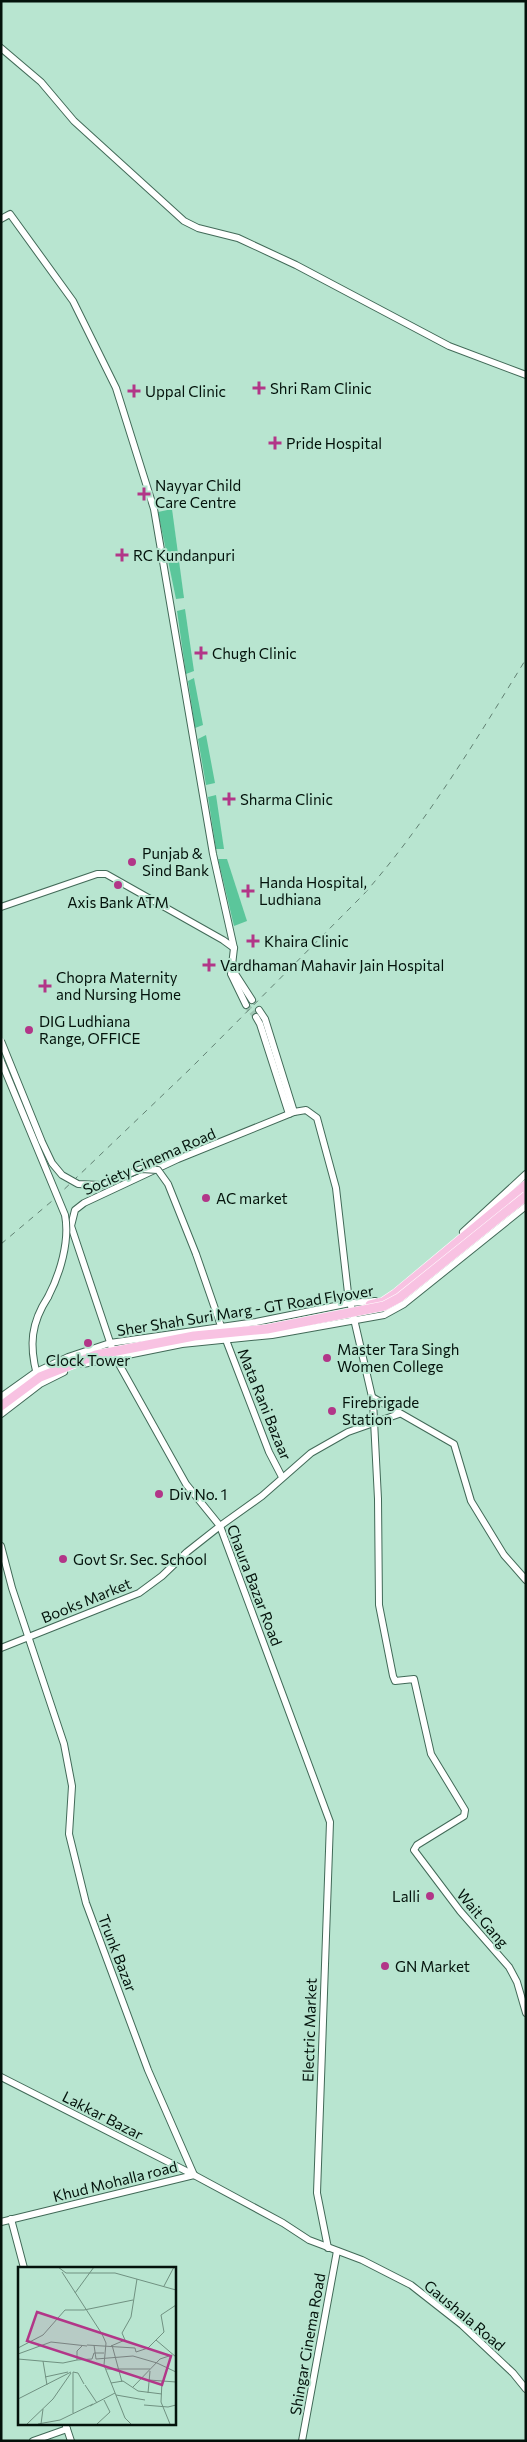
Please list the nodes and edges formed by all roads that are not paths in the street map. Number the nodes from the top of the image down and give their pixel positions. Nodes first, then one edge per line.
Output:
1 (1, 48) edge
2 (1, 219) edge
3 (526, 374) edge
4 (1, 907) edge
5 (234, 948) junction
6 (232, 969) junction
7 (252, 1000) tunnel mouth
8 (246, 1005) tunnel mouth
9 (259, 1010) tunnel mouth
10 (256, 1017) tunnel mouth
11 (1, 1041) edge
12 (1, 1061) edge
13 (291, 1113) junction
14 (526, 1174) edge
15 (526, 1185) edge
16 (526, 1196) edge
17 (526, 1206) edge
18 (350, 1303) junction
19 (354, 1320) junction
20 (221, 1326) junction
21 (232, 1340) junction
22 (110, 1343) junction
23 (115, 1356) junction
24 (36, 1372) junction
25 (40, 1384) junction
26 (372, 1396) junction
27 (1, 1398) edge
28 (1, 1406) edge
29 (1, 1414) edge
30 (399, 1414) junction
31 (375, 1421) junction
32 (282, 1478) junction
33 (220, 1526) junction
34 (1, 1546) edge
35 (526, 1580) edge
36 (28, 1637) junction
37 (1, 1648) edge
38 (326, 1812) joint
39 (526, 2013) edge
40 (1, 2077) edge
41 (194, 2175) junction
42 (12, 2219) junction
43 (1, 2222) edge
44 (328, 2248) junction
45 (337, 2252) junction
46 (24, 2267) edge
47 (526, 2389) edge
48 (66, 2426) edge
49 (33, 2441) edge
50 (71, 2441) edge
51 (302, 2441) edge

1 - 3 street
2 - 5 street
4 - 5 street
5 - 6 street
6 - 7 street
6 - 8 street
9 - 13 street
10 - 13 street
11 - 20 street, bridge
12 - 24 street, bridge
13 - 18 street
13 - 22 street, Society Cinema Road
14 - 18 street
15 - 27 main road, Sher Shah Suri Marg - GT Road Flyover
16 - 28 main road, Sher Shah Suri Marg - GT Road Flyover, bridge
17 - 19 street
18 - 19 street
18 - 20 street
19 - 21 street
19 - 26 street
20 - 22 street
21 - 23 street
21 - 32 street, Mata Rani Bazaar
22 - 23 street, Society Cinema Road
22 - 24 street
23 - 25 street
23 - 33 street, Chaura Bazar Road
24 - 25 street
24 - 27 street
25 - 29 street
26 - 30 street
26 - 31 street
30 - 31 street, Books Market
30 - 35 street
31 - 32 street, Books Market
31 - 39 street, Wait Gang
32 - 33 street, Books Market
33 - 36 street, Books Market
33 - 38 street, Chaura Bazar Road
34 - 36 street, Trunk Bazar
36 - 37 street, Books Market
36 - 41 street, Trunk Bazar
38 - 44 street, Electric Market
40 - 41 street, Lakkar Bazar
41 - 42 street, Khud Mohalla road
41 - 44 street, Khud Mohalla road
42 - 43 street, Khud Mohalla road
42 - 46 street
44 - 45 street, Gaushala Road
45 - 47 street, Gaushala Road
45 - 51 street, Shingar Cinema Road
48 - 49 street
48 - 50 street

